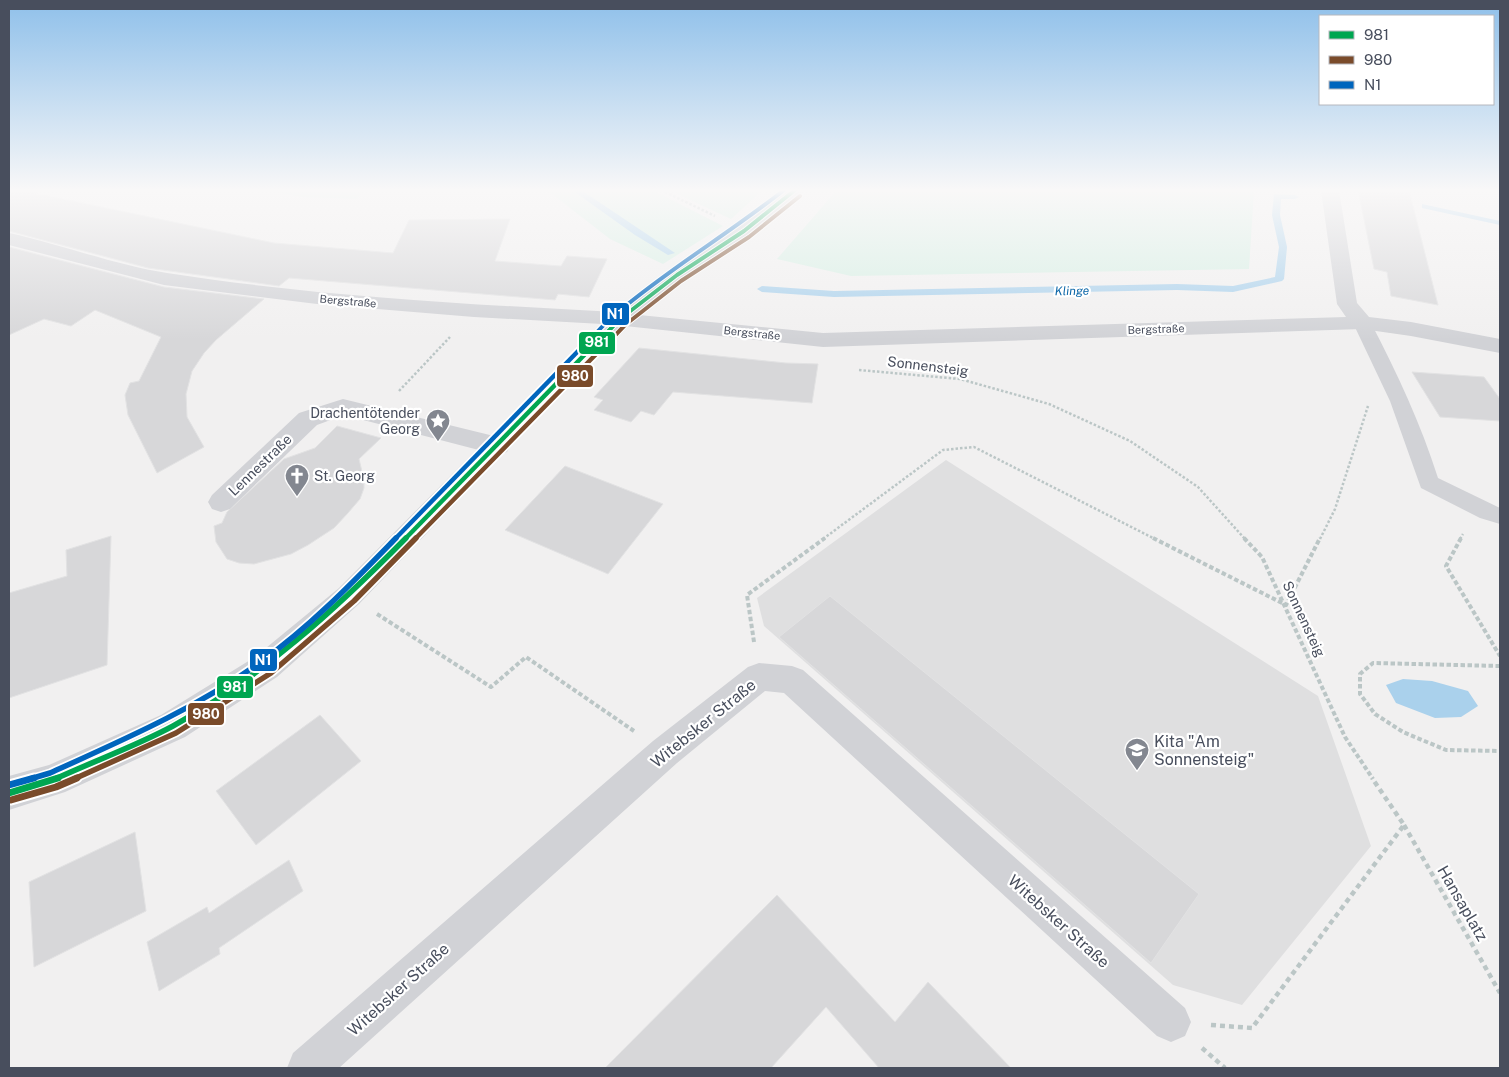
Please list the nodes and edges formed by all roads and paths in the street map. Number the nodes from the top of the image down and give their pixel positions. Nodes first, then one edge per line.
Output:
1 (14, 240) edge
2 (730, 240) edge
3 (1337, 240) edge
4 (474, 311) junction
5 (620, 319) junction
6 (1362, 323) junction
7 (851, 339) junction
8 (1500, 346) edge
9 (1369, 402) dead end
10 (377, 415) junction
11 (498, 446) junction
12 (221, 502) dead end
13 (1500, 516) edge
14 (1460, 536) dead end
15 (349, 596) junction
16 (1286, 605) junction
17 (1500, 656) edge
18 (1500, 666) edge
19 (759, 677) junction
20 (1500, 751) edge
21 (665, 752) junction
22 (9, 793) edge
23 (1404, 825) junction
24 (1500, 993) edge
25 (1171, 1022) joint
26 (308, 1068) edge

1 - 4 street, Bergstraße
2 - 5 street
3 - 6 street
4 - 5 street, Bergstraße
4 - 10 path
5 - 7 street, Bergstraße
5 - 11 street
6 - 7 street, Bergstraße
6 - 8 street, Bergstraße
6 - 13 lane
7 - 16 path, Sonnensteig
9 - 16 path
10 - 11 street, Lennestraße
10 - 12 street, Lennestraße
11 - 15 street
14 - 17 path
15 - 21 path
15 - 22 street
16 - 19 path
16 - 23 path, Sonnensteig
18 - 20 path
19 - 21 street, Witebsker Straße
19 - 25 street, Witebsker Straße
21 - 26 street, Witebsker Straße
23 - 24 path, Hansaplatz
23 - 25 path

